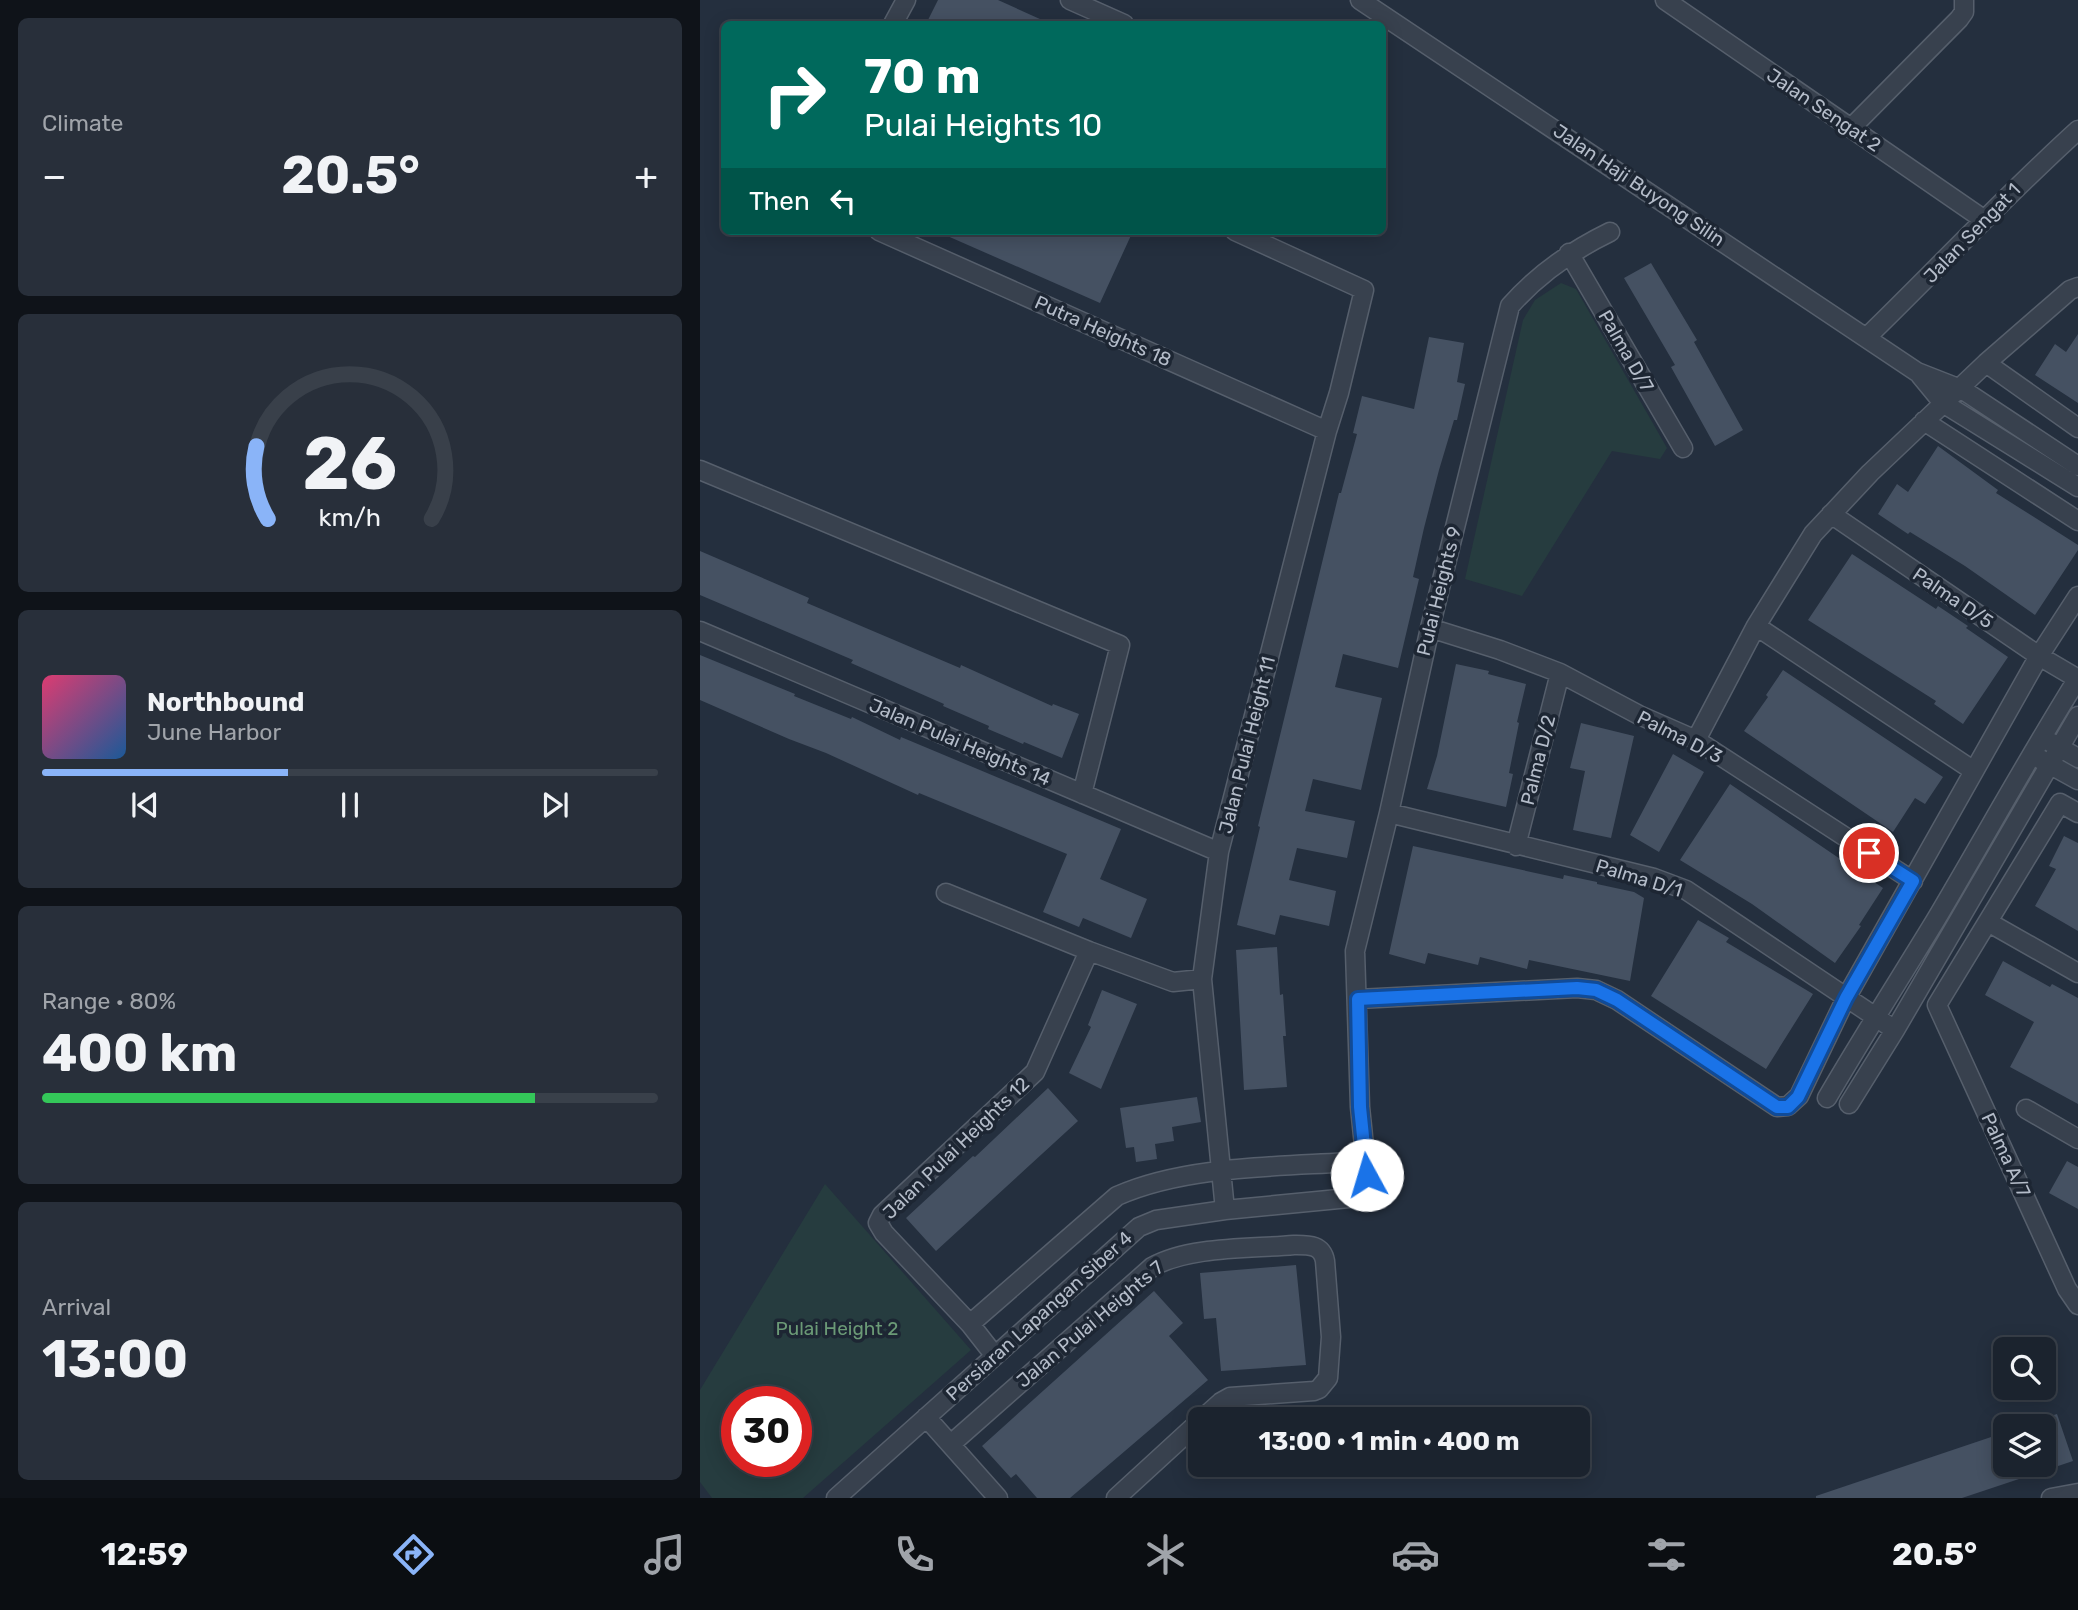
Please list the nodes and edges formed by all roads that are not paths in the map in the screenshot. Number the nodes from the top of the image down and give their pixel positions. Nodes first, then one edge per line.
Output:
1 (906, 0) edge
2 (1070, 0) edge
3 (1665, 0) edge
4 (1964, 0) edge
5 (1368, 2) edge
6 (895, 21) edge
7 (1117, 21) edge
8 (1851, 128) junction
9 (2078, 130) edge
10 (1983, 219) junction
11 (1609, 232) dead end
12 (888, 235) edge
13 (1244, 235) edge
14 (1569, 253) junction
15 (2078, 287) edge
16 (1867, 337) junction
17 (1986, 363) junction
18 (1917, 372) junction
19 (1959, 388) junction
20 (1943, 403) junction
21 (1924, 421) junction
22 (2078, 428) edge
23 (1327, 431) junction
24 (1683, 449) dead end
25 (2078, 466) edge
26 (700, 470) edge
27 (2078, 487) edge
28 (1831, 514) junction
29 (2078, 520) edge
30 (2078, 596) edge
31 (1756, 626) junction
32 (1430, 628) junction
33 (700, 631) edge
34 (2039, 656) junction
35 (1560, 673) junction
36 (2078, 679) edge
37 (2078, 716) edge
38 (2041, 737) junction
39 (1696, 740) junction
40 (2059, 747) junction
41 (2031, 754) junction
42 (2078, 758) edge
43 (2049, 765) junction
44 (1974, 771) junction
45 (2078, 780) edge
46 (1082, 794) junction
47 (1389, 813) junction
48 (2078, 813) edge
49 (1516, 846) junction
50 (1219, 852) junction
51 (1913, 881) junction
52 (946, 894) dead end
53 (1988, 922) junction
54 (1089, 951) junction
55 (2078, 973) edge
56 (1202, 979) junction
57 (1846, 998) junction
58 (1358, 999) junction
59 (1874, 1016) junction
60 (1895, 1030) junction
61 (1827, 1098) dead end
62 (1849, 1104) dead end
63 (2026, 1110) dead end
64 (2078, 1139) edge
65 (1366, 1161) junction
66 (1223, 1170) junction
67 (1225, 1210) junction
68 (2078, 1304) edge
69 (970, 1324) junction
70 (995, 1356) junction
71 (1215, 1407) edge
72 (926, 1417) junction
73 (1188, 1432) edge
74 (951, 1444) junction
75 (2078, 1493) edge
76 (836, 1498) edge
77 (998, 1498) edge
78 (1116, 1498) edge
79 (2051, 1498) edge

1 - 6 street
2 - 7 street
3 - 8 street, Jalan Sengat 2
4 - 8 street
5 - 16 street, Jalan Haji Buyong Silin
8 - 10 street, Jalan Sengat 2
9 - 10 street, Jalan Sengat 1
10 - 16 street, Jalan Sengat 1
11 - 14 street, Pulai Heights 9
12 - 23 street, Putra Heights 18
13 - 23 street, Jalan Pulai Height 11
14 - 24 street, Palma D/7
14 - 32 street, Pulai Heights 9
15 - 17 street
16 - 18 street, Jalan Haji Buyong Silin
17 - 19 street
17 - 22 street
18 - 19 street
18 - 20 street
19 - 20 street
19 - 25 street
20 - 21 street
20 - 27 street
21 - 28 street
21 - 29 street
23 - 50 street, Jalan Pulai Height 11
26 - 46 street
28 - 31 street
28 - 34 street, Palma D/5
30 - 34 street
31 - 39 street
31 - 44 street
32 - 35 street, Palma D/3
32 - 47 street, Pulai Heights 9
33 - 46 street, Jalan Pulai Heights 14
34 - 36 street, Palma D/5
34 - 44 street
35 - 39 street, Palma D/3
35 - 49 street, Palma D/2
36 - 38 street
37 - 40 street
38 - 40 street
38 - 41 street
39 - 51 street, Palma D/3
40 - 42 street
40 - 43 street
41 - 43 street
41 - 59 street
43 - 45 street
43 - 60 street
44 - 51 street
46 - 50 street, Jalan Pulai Heights 14
47 - 49 street, Palma D/1
47 - 58 street, Pulai Heights 9
48 - 53 street
49 - 57 street, Palma D/1
50 - 56 street, Jalan Pulai Height 11
51 - 57 street
52 - 54 street
53 - 55 street
53 - 68 street, Palma A/7
54 - 56 street
54 - 69 street, Jalan Pulai Heights 12
56 - 66 street, Jalan Pulai Height 11
57 - 58 street
57 - 59 street, Palma D/1
58 - 65 street, Pulai Heights 9
59 - 60 street, Palma D/1
59 - 61 street
60 - 62 street
63 - 64 street
65 - 66 street
65 - 67 street, Persiaran Lapangan Siber 4
66 - 67 street, Jalan Pulai Height 11
66 - 69 street
67 - 70 street, Persiaran Lapangan Siber 4
69 - 70 street
70 - 72 street, Persiaran Lapangan Siber 4
71 - 74 street, Jalan Pulai Heights 7
72 - 74 street
72 - 76 street, Persiaran Lapangan Siber 4
73 - 78 street
74 - 77 street
75 - 79 street

